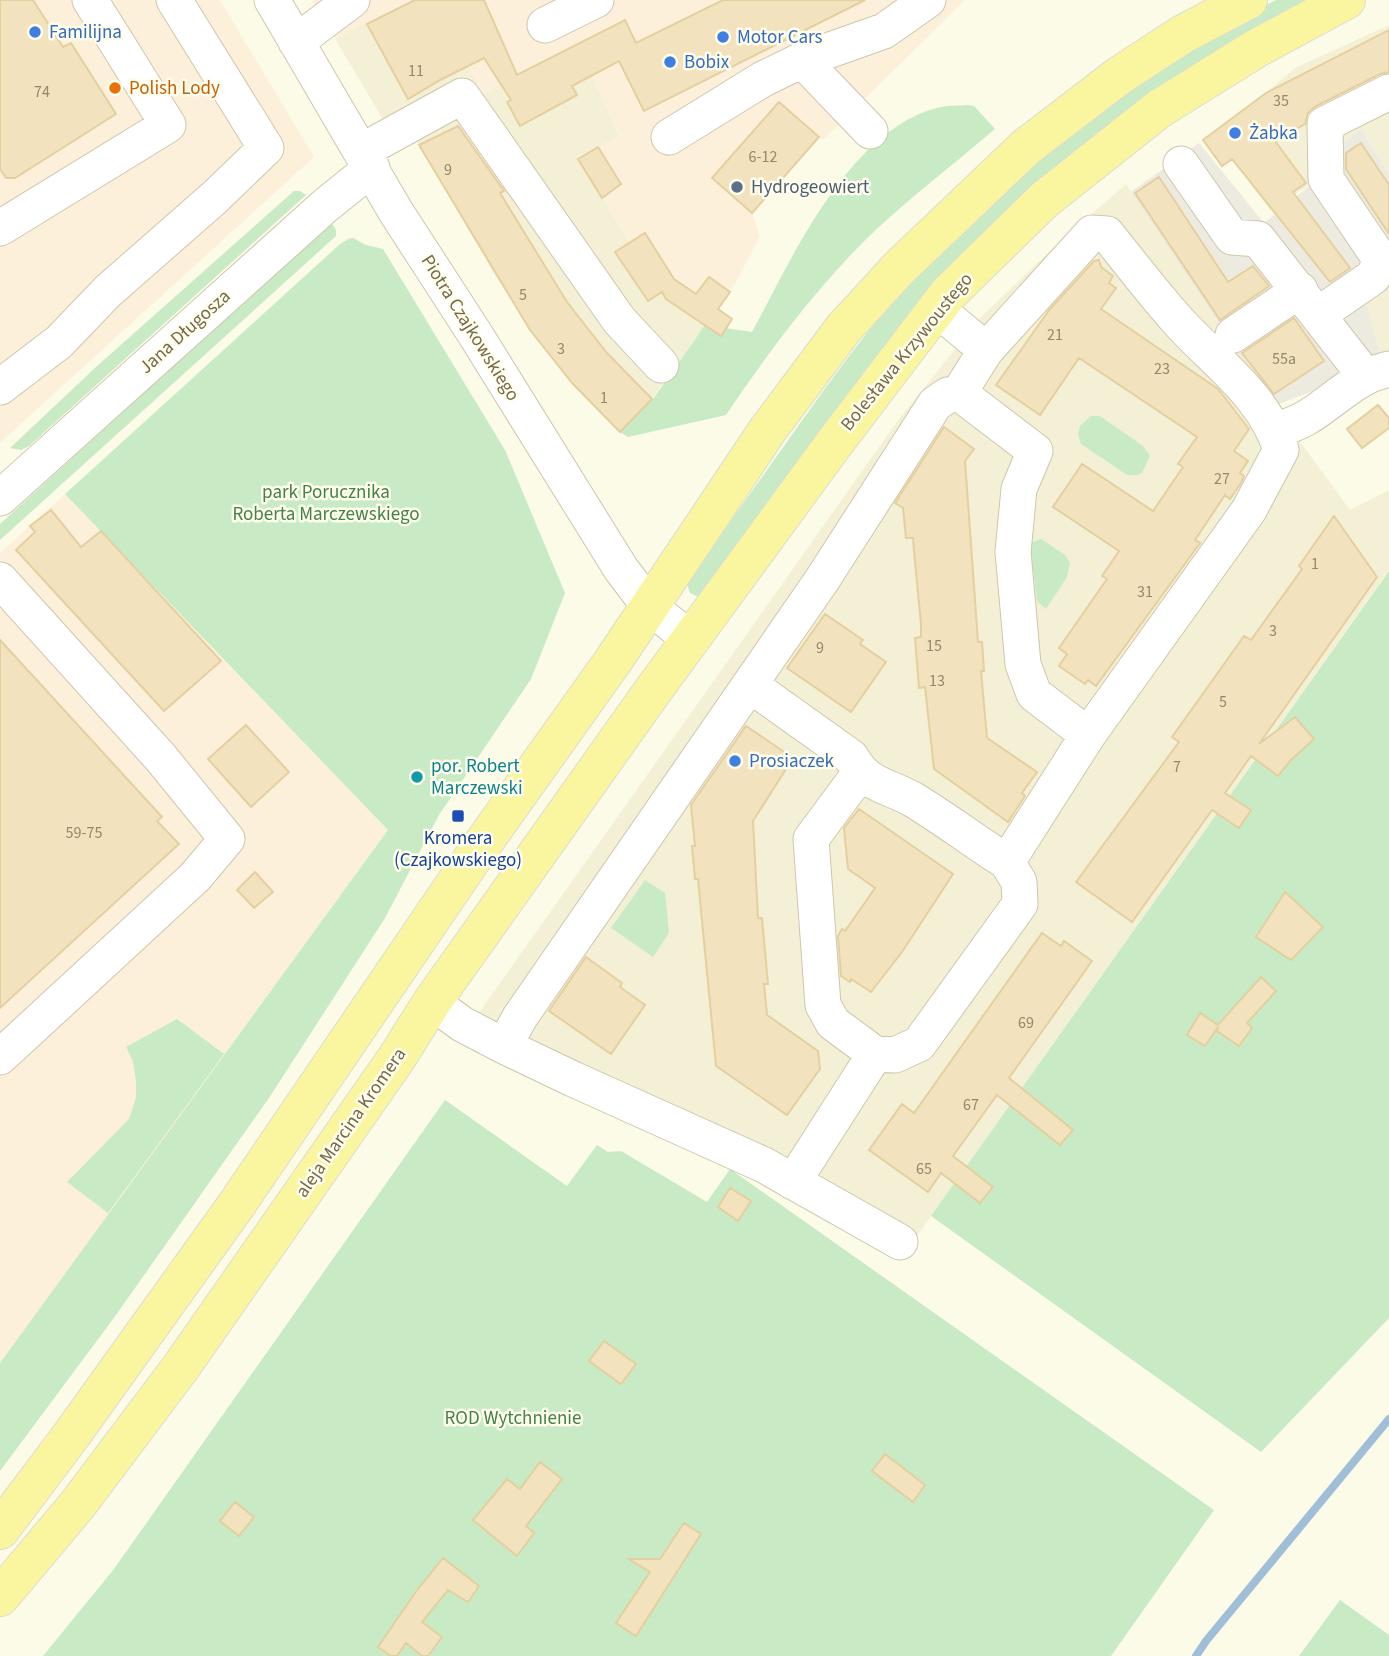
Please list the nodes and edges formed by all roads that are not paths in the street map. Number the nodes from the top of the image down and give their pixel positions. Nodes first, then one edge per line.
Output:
1 (90, 0) edge
2 (174, 0) edge
3 (272, 0) edge
4 (352, 0) edge
5 (596, 0) edge
6 (928, 0) edge
7 (1248, 0) edge
8 (1346, 0) edge
9 (545, 25) dead end
10 (296, 42) junction
11 (802, 60) junction
12 (1389, 92) edge
13 (870, 131) dead end
14 (669, 137) dead end
15 (367, 159) junction
16 (1181, 164) dead end
17 (0, 228) edge
18 (1309, 302) junction
19 (937, 309) junction
20 (1233, 335) dead end
21 (986, 350) junction
22 (661, 365) dead end
23 (1378, 373) edge
24 (0, 387) edge
25 (959, 393) junction
26 (1282, 428) junction
27 (2, 492) edge
28 (2, 585) edge
29 (649, 606) junction
30 (690, 639) junction
31 (750, 685) junction
32 (1088, 736) junction
33 (860, 773) junction
34 (1007, 863) junction
35 (432, 1002) junction
36 (504, 1046) junction
37 (875, 1054) junction
38 (0, 1057) edge
39 (793, 1181) junction
40 (900, 1242) dead end
41 (0, 1530) edge
42 (0, 1597) edge

1 - 17 street
2 - 24 street
3 - 10 street, Piotra Czajkowskiego
4 - 10 street
5 - 9 street
6 - 11 street
7 - 29 main road
8 - 19 main road, Bolesława Krzywoustego
10 - 15 street, Piotra Czajkowskiego
11 - 13 street
11 - 14 street
12 - 18 street
15 - 22 street, Jana Długosza
15 - 27 street, Jana Długosza
15 - 29 street, Piotra Czajkowskiego
16 - 18 street
18 - 20 street
18 - 23 street
19 - 21 street
19 - 30 main road, Bolesława Krzywoustego
21 - 25 street
21 - 26 street
23 - 26 street
25 - 31 street
25 - 32 street
26 - 32 street
28 - 38 street
29 - 30 street, Piotra Czajkowskiego
29 - 41 main road
30 - 35 main road, aleja Marcina Kromera
31 - 33 street
31 - 36 street
32 - 34 street
33 - 34 street
33 - 37 street
34 - 37 street
35 - 36 street
35 - 42 main road, aleja Marcina Kromera
36 - 39 street
37 - 39 street
39 - 40 street

